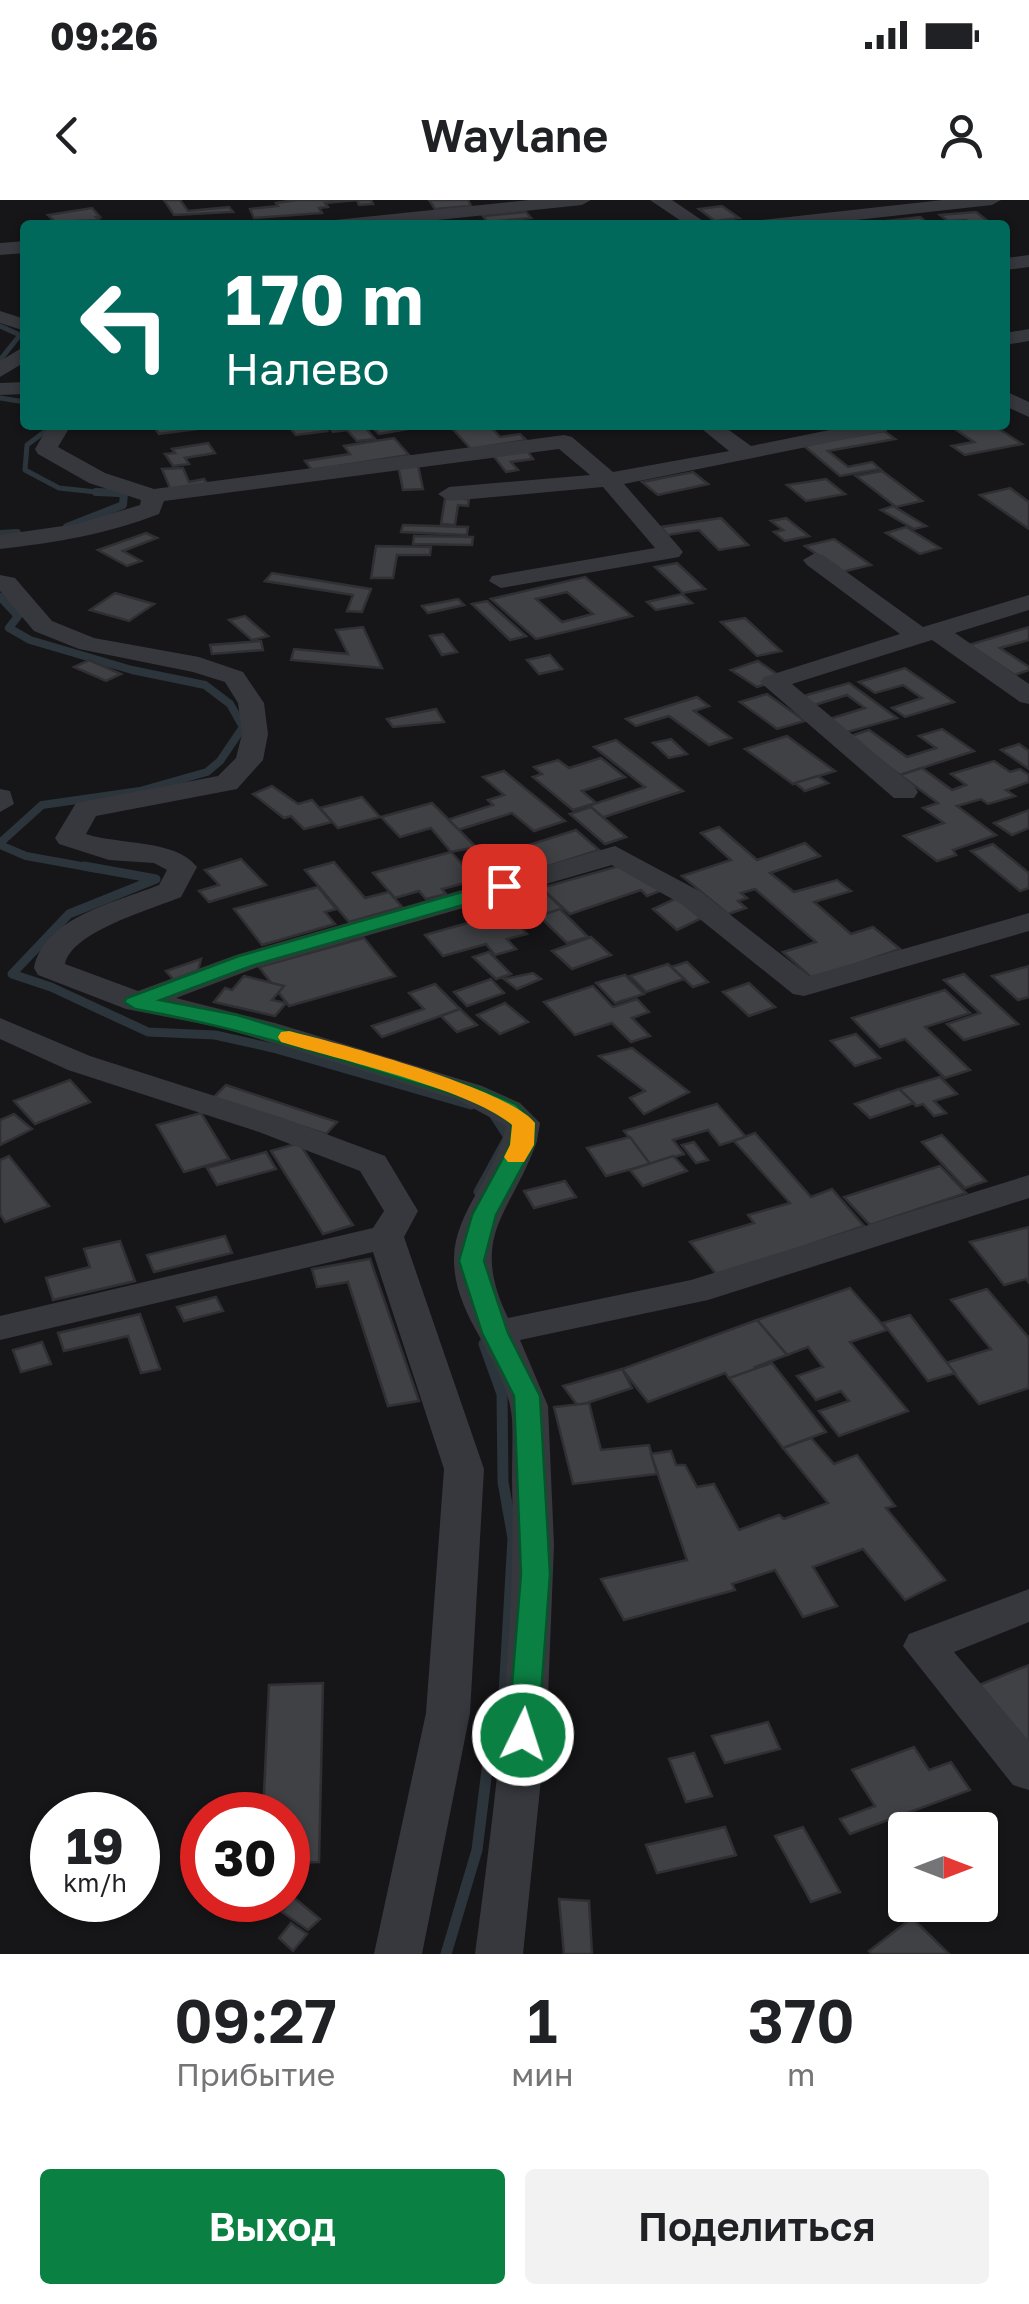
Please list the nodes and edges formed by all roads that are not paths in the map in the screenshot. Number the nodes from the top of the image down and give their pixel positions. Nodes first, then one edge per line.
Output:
1 (582, 200) edge
2 (659, 200) edge
3 (992, 200) edge
4 (384, 220) edge
5 (690, 220) edge
6 (808, 220) edge
7 (20, 357) edge
8 (1, 377) edge
9 (57, 430) edge
10 (715, 430) edge
11 (861, 430) edge
12 (746, 453) junction
13 (608, 480) junction
14 (449, 494) dead end
15 (153, 496) junction
16 (0, 542) edge
17 (815, 560) dead end
18 (501, 581) dead end
19 (0, 582) edge
20 (1029, 602) edge
21 (927, 633) junction
22 (1029, 696) edge
23 (904, 792) dead end
24 (1029, 922) edge
25 (135, 1002) junction
26 (0, 1027) edge
27 (1029, 1186) edge
28 (386, 1238) junction
29 (0, 1328) edge
30 (495, 1333) junction
31 (1029, 1605) edge
32 (1029, 1772) edge
33 (398, 1954) edge
34 (498, 1954) edge

1 - 4 street
2 - 5 street
3 - 6 street
7 - 8 street
9 - 15 street
10 - 12 street
11 - 12 street
12 - 13 street
13 - 14 street
13 - 15 street
13 - 18 street
15 - 16 street
17 - 21 street
19 - 25 street
20 - 21 street
21 - 22 street
21 - 23 street
24 - 25 street
25 - 30 street
26 - 28 street
27 - 30 street
28 - 29 street
28 - 33 street
30 - 34 street
31 - 32 street

